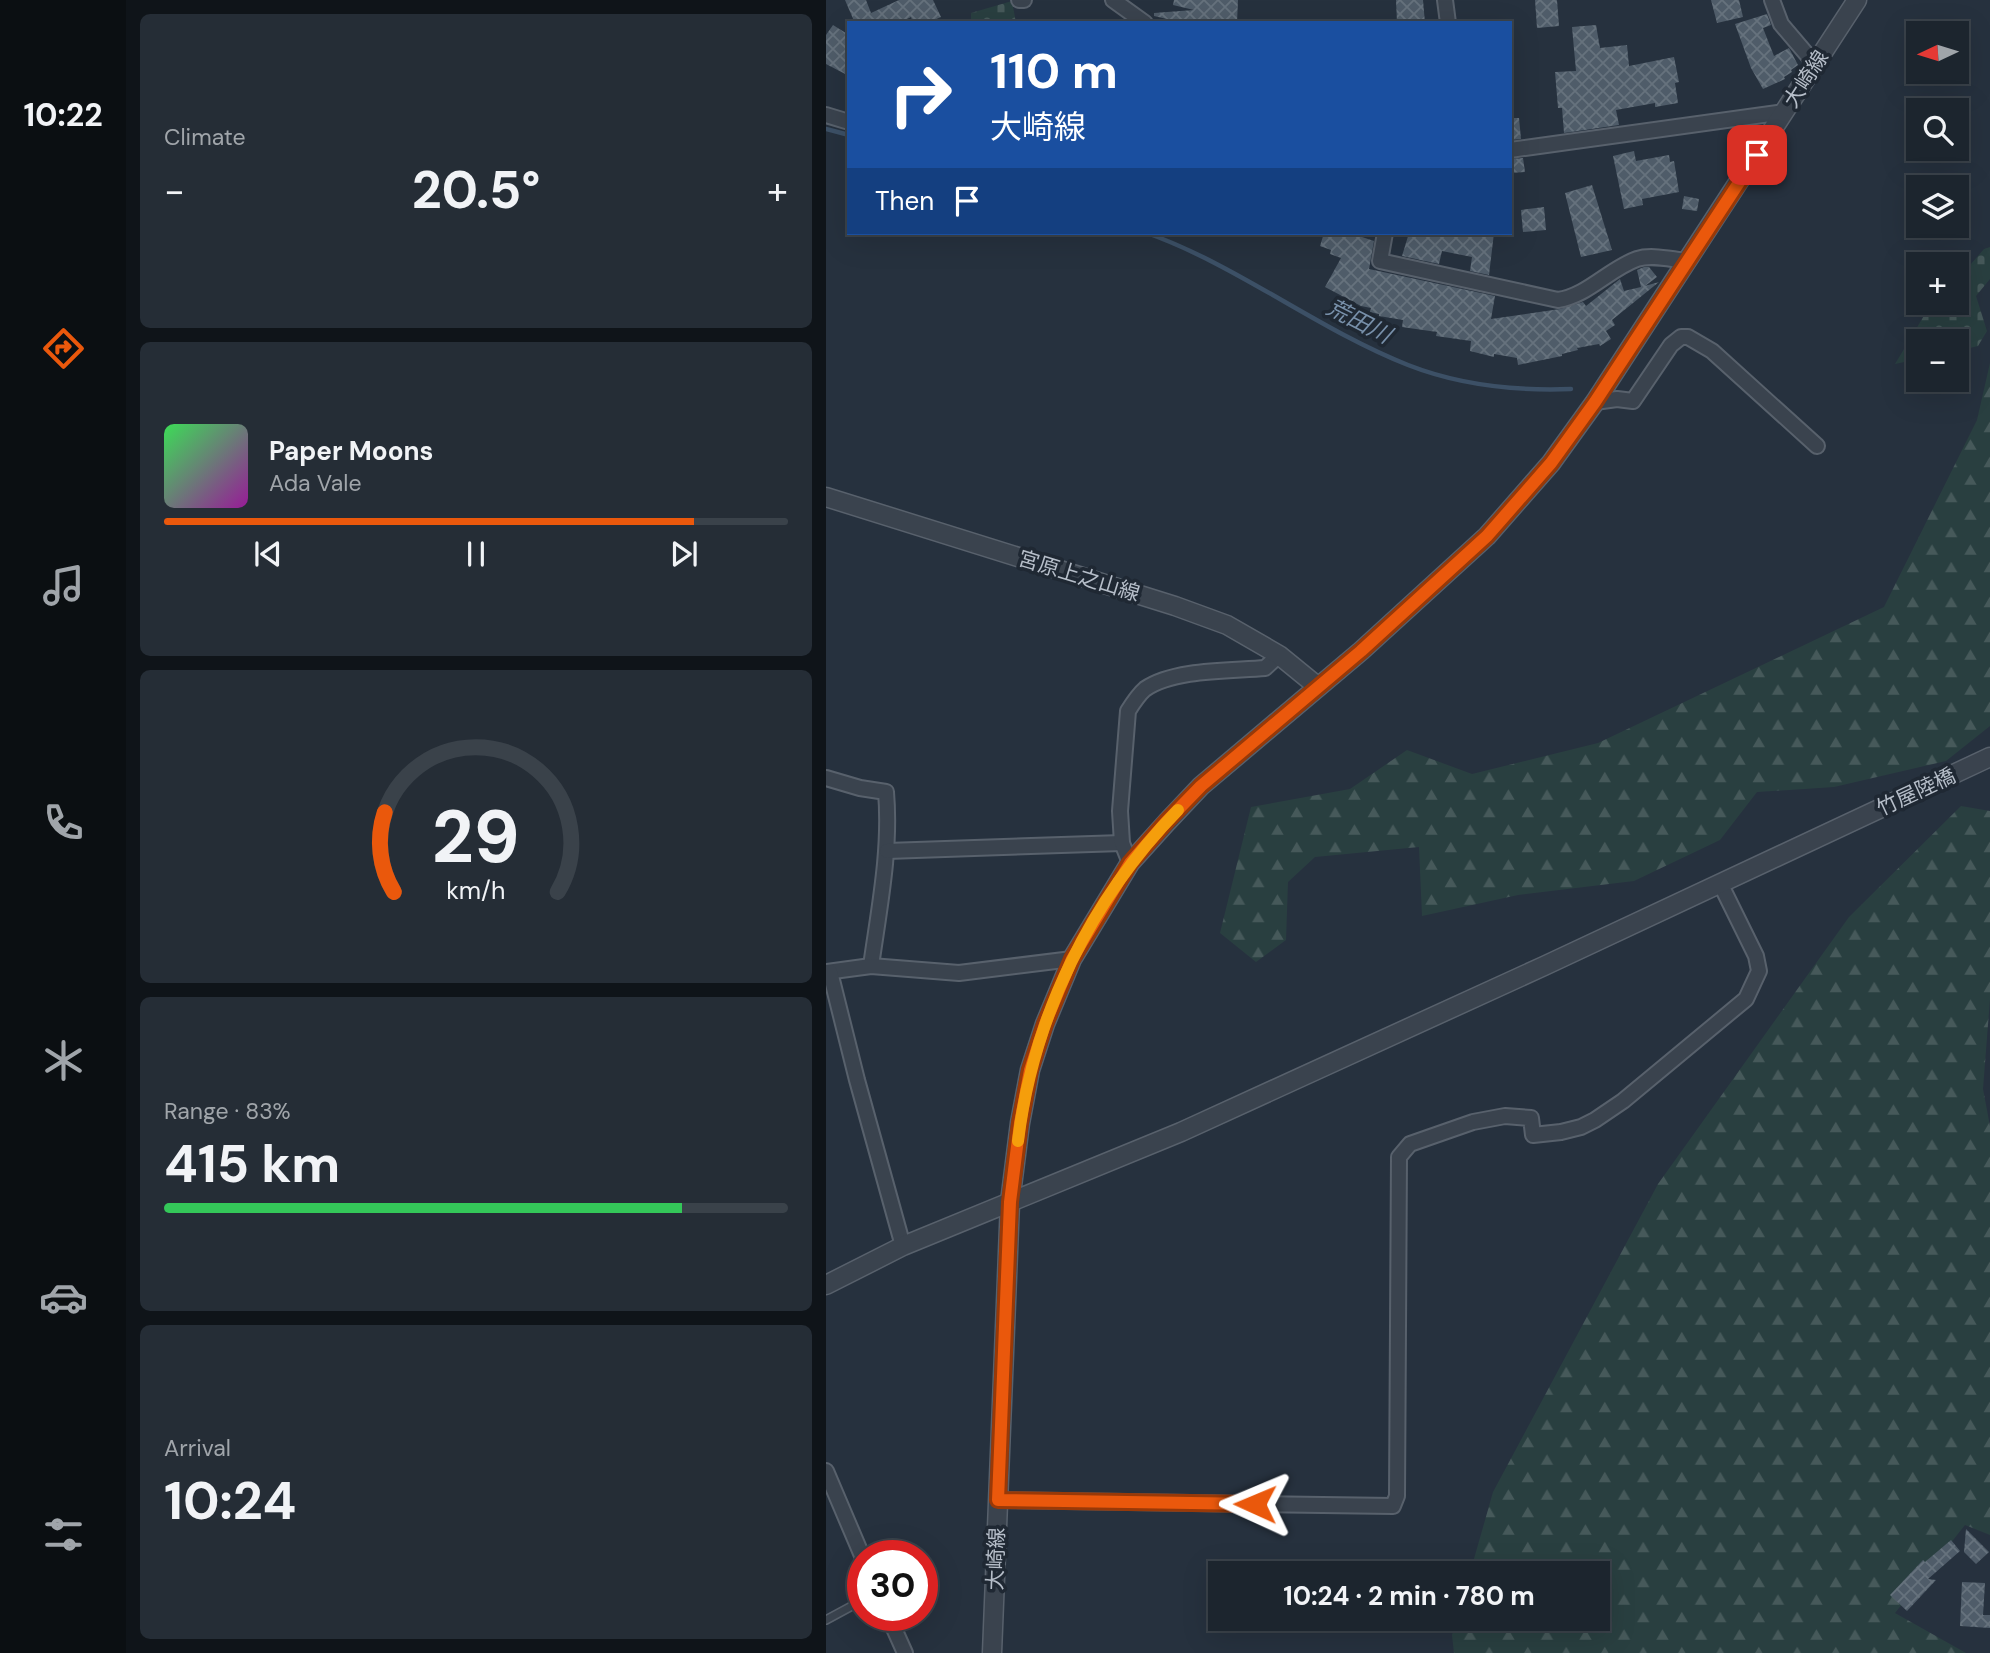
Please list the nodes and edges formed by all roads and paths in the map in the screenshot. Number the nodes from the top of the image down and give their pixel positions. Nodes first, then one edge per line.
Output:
1 (1113, 0) edge
2 (1445, 0) edge
3 (1772, 0) edge
4 (1857, 0) edge
5 (1142, 21) edge
6 (1448, 21) edge
7 (1815, 64) junction
8 (1784, 113) junction
9 (826, 115) edge
10 (847, 120) edge
11 (1512, 150) edge
12 (1385, 235) edge
13 (1688, 261) junction
14 (1595, 402) junction
15 (1817, 446) dead end
16 (826, 497) edge
17 (1279, 655) junction
18 (1317, 685) junction
19 (1990, 757) edge
20 (826, 778) edge
21 (1122, 843) junction
22 (887, 851) junction
23 (1130, 863) junction
24 (1720, 883) junction
25 (1072, 959) junction
26 (871, 966) junction
27 (828, 972) edge
28 (1010, 1202) junction
29 (903, 1246) junction
30 (826, 1285) edge
31 (826, 1471) edge
32 (998, 1500) junction
33 (855, 1540) edge
34 (847, 1609) edge
35 (826, 1620) edge
36 (895, 1631) edge
37 (905, 1653) edge
38 (992, 1653) edge

1 - 5 street
2 - 6 street
3 - 7 street
4 - 7 street, 大崎線
7 - 8 street, 大崎線
8 - 11 street
8 - 13 street, 大崎線
9 - 10 street
12 - 13 street
13 - 14 street, 大崎線
14 - 15 street
14 - 18 street, 大崎線
16 - 17 street, 宮原上之山線
17 - 18 street, 宮原上之山線
17 - 21 street
18 - 23 street, 大崎線
19 - 24 street, 竹屋陸橋
20 - 22 street
21 - 22 street
21 - 23 street
22 - 26 street
23 - 25 street, 大崎線
24 - 28 street, 竹屋陸橋
24 - 32 street
25 - 26 street
25 - 28 street, 大崎線
26 - 27 street
27 - 29 street
28 - 29 street, 竹屋陸橋
28 - 32 street, 大崎線
29 - 30 street, 竹屋陸橋
31 - 33 street
32 - 38 street, 大崎線
34 - 35 lane
36 - 37 street

